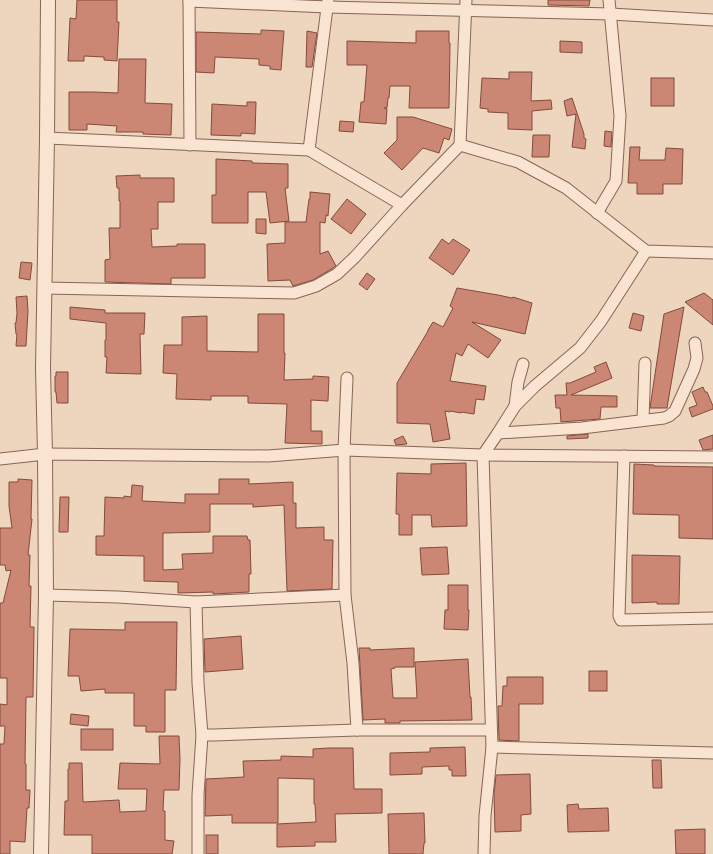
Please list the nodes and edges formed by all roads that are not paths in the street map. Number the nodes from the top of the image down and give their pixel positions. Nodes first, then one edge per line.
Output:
1 (48, 0) edge
2 (188, 0) edge
3 (609, 0) edge
4 (328, 3) edge
5 (466, 5) edge
6 (610, 14) junction
7 (713, 20) edge
8 (48, 138) junction
9 (190, 145) junction
10 (460, 145) junction
11 (309, 150) junction
12 (402, 205) junction
13 (597, 213) junction
14 (646, 251) junction
15 (713, 252) edge
16 (44, 288) junction
17 (695, 343) dead end
18 (645, 363) dead end
19 (523, 364) dead end
20 (347, 378) dead end
21 (515, 406) junction
22 (643, 420) junction
23 (498, 433) junction
24 (344, 450) junction
25 (45, 454) junction
26 (483, 455) junction
27 (624, 456) junction
28 (713, 457) edge
29 (0, 459) edge
30 (46, 595) junction
31 (345, 595) junction
32 (196, 602) junction
33 (713, 618) edge
34 (357, 730) junction
35 (491, 730) junction
36 (202, 735) junction
37 (492, 747) junction
38 (713, 753) edge
39 (42, 854) edge
40 (198, 854) edge
41 (484, 854) edge

1 - 8 street
2 - 4 street
2 - 9 street
3 - 6 street
4 - 5 street
4 - 11 street
5 - 6 street
5 - 10 street
6 - 7 street
6 - 13 street
8 - 9 street
8 - 16 street
9 - 11 street
10 - 12 street
10 - 13 street
11 - 12 street
12 - 16 street
13 - 14 street
14 - 15 street
14 - 21 street
16 - 25 street
17 - 22 street
18 - 22 street
19 - 21 street
20 - 24 street
21 - 23 street
22 - 23 street
23 - 26 street
24 - 25 street
24 - 26 street
24 - 31 street
25 - 29 street
25 - 30 street
26 - 27 street
26 - 35 street
27 - 28 street
27 - 33 street
30 - 32 street
30 - 39 street
31 - 32 street
31 - 34 street
32 - 36 street
34 - 35 street
34 - 36 street
35 - 37 street
36 - 40 street
37 - 38 street
37 - 41 street

